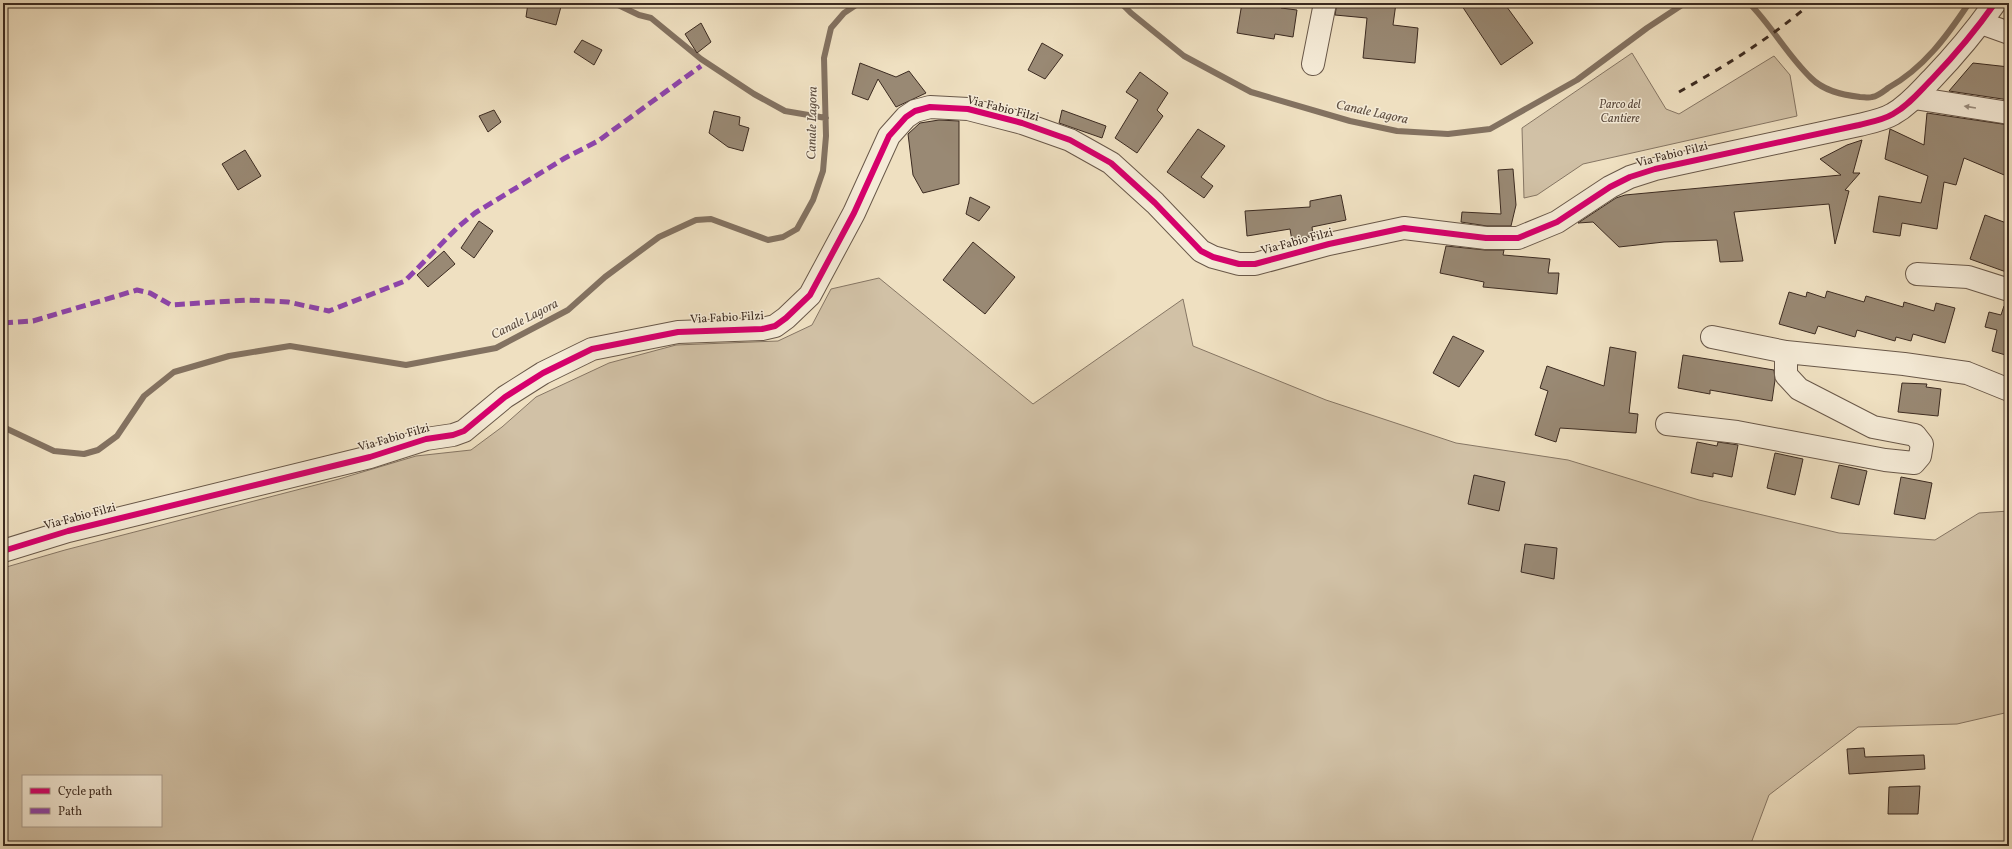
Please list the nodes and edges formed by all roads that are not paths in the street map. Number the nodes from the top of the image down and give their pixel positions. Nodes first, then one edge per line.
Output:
1 (1326, 3) edge
2 (1995, 3) edge
3 (1981, 23) junction
4 (2009, 33) edge
5 (1313, 64) dead end
6 (1914, 98) junction
7 (2009, 113) edge
8 (1917, 274) dead end
9 (2009, 290) edge
10 (1712, 337) dead end
11 (1786, 352) junction
12 (2009, 390) edge
13 (1667, 424) dead end
14 (3, 551) edge

1 - 5 street
2 - 3 street, Via Fabio Filzi
3 - 4 street
3 - 6 street, Via Fabio Filzi
7 -> 6 street
6 - 14 street, Via Fabio Filzi
8 - 9 street
10 - 11 street
11 - 12 street
11 - 13 street

